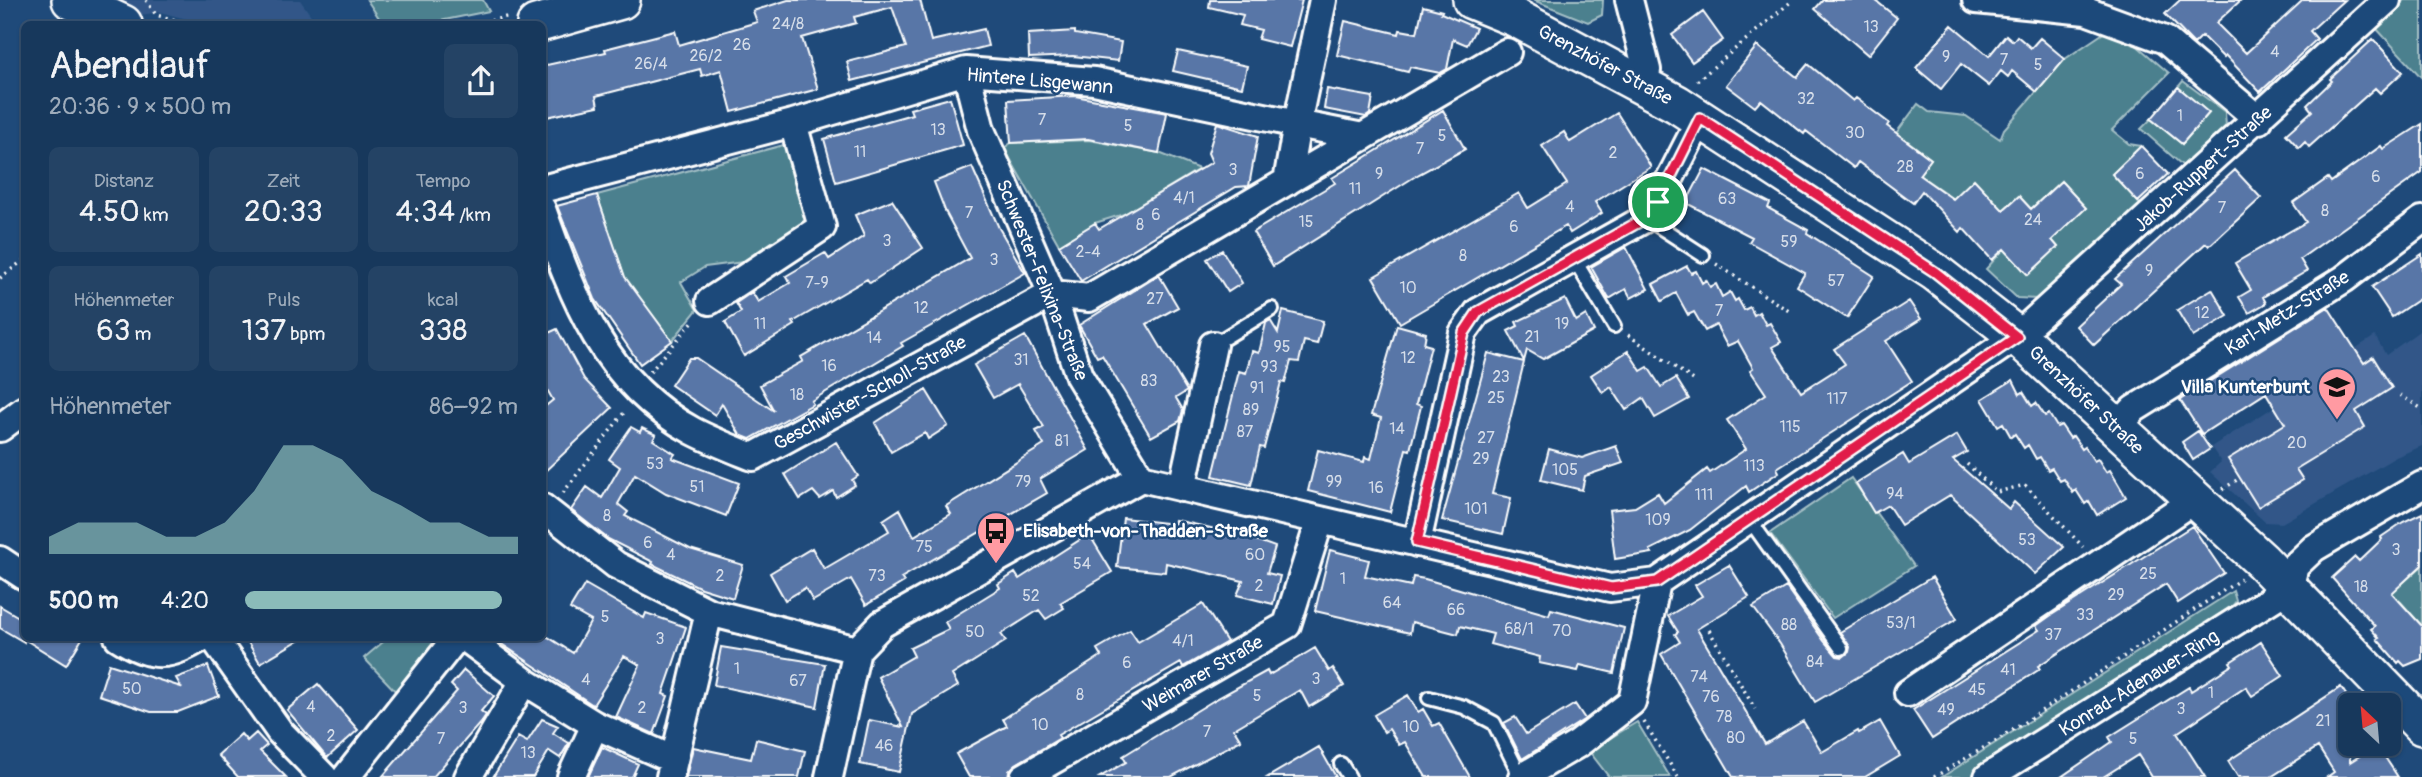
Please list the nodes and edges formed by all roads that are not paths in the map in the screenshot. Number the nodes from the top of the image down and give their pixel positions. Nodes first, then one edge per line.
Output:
1 (71, 0) edge
2 (621, 0) edge
3 (1322, 0) edge
4 (1472, 0) edge
5 (1629, 0) edge
6 (1976, 0) edge
7 (2387, 0) edge
8 (116, 21) edge
9 (546, 21) edge
10 (1507, 52) dead end
11 (966, 71) junction
12 (1644, 84) junction
13 (1689, 111) junction
14 (2259, 120) junction
15 (793, 123) junction
16 (1297, 124) junction
17 (1363, 137) junction
18 (1287, 182) junction
19 (546, 188) edge
20 (1646, 218) junction
21 (546, 220) edge
22 (2422, 220) edge
23 (1703, 255) road end
24 (1574, 258) junction
25 (1052, 294) junction
26 (710, 301) dead end
27 (1272, 309) dead end
28 (1615, 326) road end
29 (2017, 337) junction
30 (1213, 345) joint
31 (21, 412) edge
32 (0, 428) edge
33 (2116, 428) junction
34 (1141, 478) junction
35 (2422, 485) edge
36 (1182, 488) junction
37 (2207, 496) junction
38 (546, 510) edge
39 (1749, 519) junction
40 (1320, 520) junction
41 (1417, 542) junction
42 (0, 560) edge
43 (21, 574) edge
44 (1657, 582) junction
45 (2289, 588) junction
46 (709, 611) junction
47 (128, 641) edge
48 (196, 641) edge
49 (216, 641) edge
50 (454, 641) edge
51 (469, 641) edge
52 (1841, 648) dead end
53 (857, 650) junction
54 (524, 681) junction
55 (1908, 692) dead end
56 (1429, 698) dead end
57 (595, 725) junction
58 (2422, 726) edge
59 (1342, 764) dead end
60 (672, 769) edge
61 (324, 777) edge
62 (346, 777) edge
63 (468, 777) edge
64 (571, 777) edge
65 (829, 777) edge
66 (1024, 777) edge
67 (1349, 777) edge
68 (1522, 777) edge
69 (1988, 777) edge

1 - 8 street
2 - 9 street
3 - 16 street
4 - 12 street, Grenzhöfer Straße
5 - 12 street
6 - 14 street
7 - 14 street, Jakob-Ruppert-Straße
10 - 17 street
11 - 15 street, Hintere Lisgewann
11 - 16 street, Hintere Lisgewann
11 - 25 street, Schwester-Felixina-Straße
12 - 13 street, Grenzhöfer Straße
13 - 20 street
13 - 29 street, Grenzhöfer Straße
14 - 29 street, Jakob-Ruppert-Straße
15 - 19 street, Hintere Lisgewann
15 - 26 street
16 - 17 street
16 - 18 street
17 - 18 street
18 - 25 street
20 - 23 lane
20 - 24 street
21 - 25 street, Geschwister-Scholl-Straße
22 - 33 street, Karl-Metz-Straße
24 - 28 lane
24 - 41 street
25 - 34 street, Schwester-Felixina-Straße
27 - 30 lane
29 - 33 street, Grenzhöfer Straße
29 - 39 street
30 - 36 street
31 - 32 street
33 - 37 street, Grenzhöfer Straße
34 - 36 street
34 - 53 street
35 - 45 street
36 - 40 street
37 - 45 street, Grenzhöfer Straße
37 - 55 street
38 - 46 street
39 - 44 street
39 - 52 lane
40 - 41 street
40 - 66 street, Weimarer Straße
41 - 44 street
42 - 43 street
44 - 68 street
45 - 58 street, Grenzhöfer Straße
45 - 69 street, Konrad-Adenauer-Ring
46 - 53 street
46 - 60 street
47 - 48 street
49 - 61 street
50 - 62 street
51 - 54 street
53 - 65 street
54 - 57 street
54 - 63 street
56 - 68 lane
57 - 60 street
57 - 64 street
59 - 67 lane

